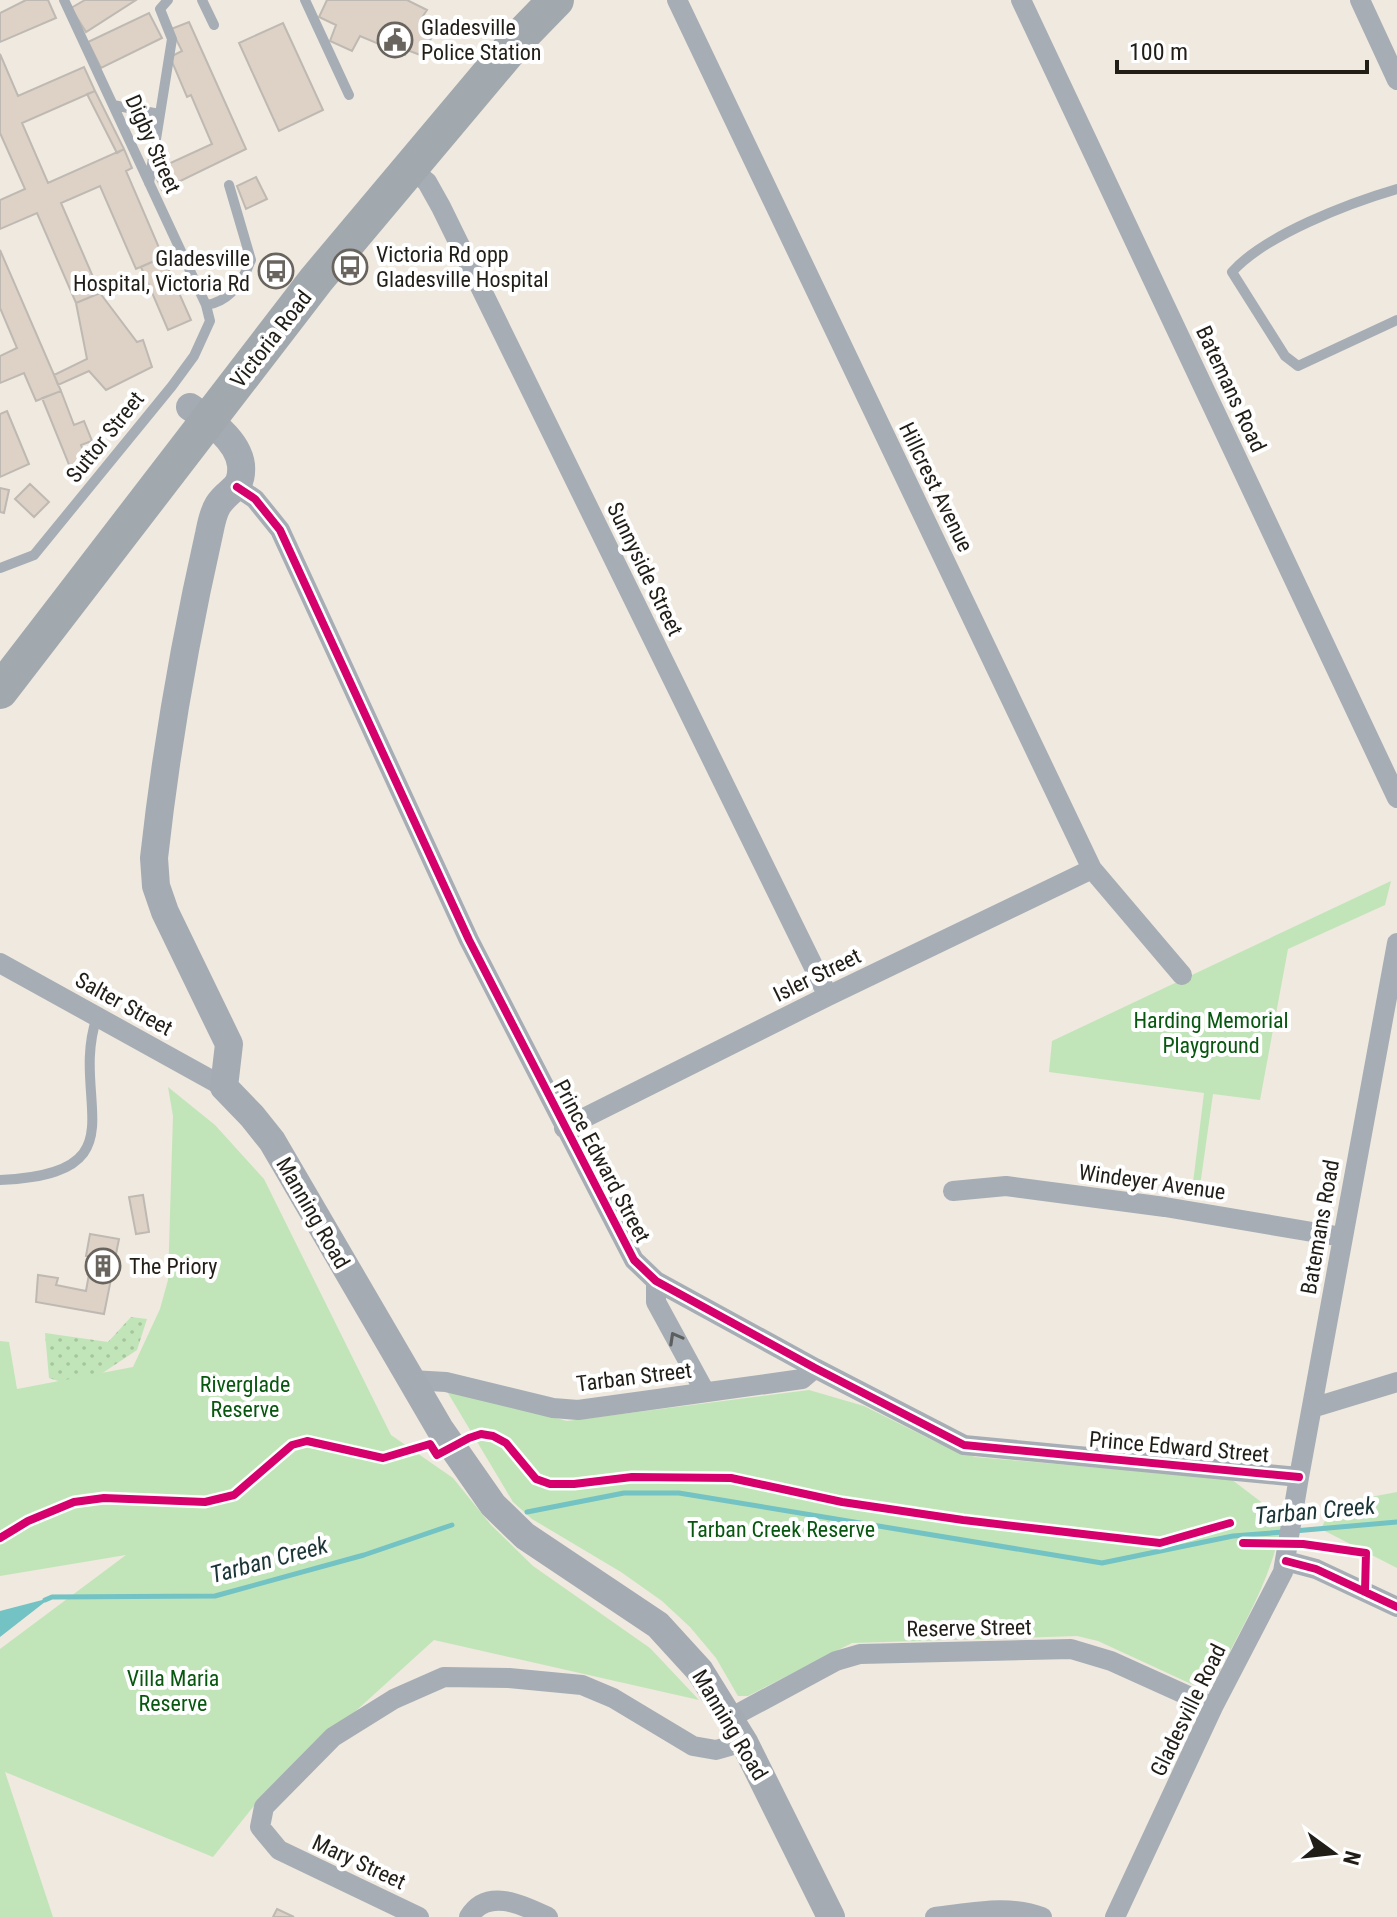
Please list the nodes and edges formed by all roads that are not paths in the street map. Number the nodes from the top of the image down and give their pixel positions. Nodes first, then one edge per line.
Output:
1 (64, 0) edge
2 (168, 0) edge
3 (202, 0) edge
4 (305, 0) edge
5 (520, 0) edge
6 (556, 0) edge
7 (677, 0) edge
8 (1021, 0) edge
9 (1360, 0) edge
10 (214, 25) dead end
11 (1397, 80) edge
12 (349, 95) dead end
13 (113, 105) junction
14 (159, 114) junction
15 (411, 169) junction
16 (149, 185) junction
17 (229, 185) dead end
18 (1397, 189) edge
19 (206, 305) junction
20 (1397, 320) edge
21 (199, 413) junction
22 (237, 487) junction
23 (0, 568) edge
24 (0, 655) edge
25 (0, 691) edge
26 (1397, 798) edge
27 (1092, 869) junction
28 (1397, 943) edge
29 (0, 963) edge
30 (1182, 975) dead end
31 (828, 996) junction
32 (97, 1017) junction
33 (224, 1087) junction
34 (564, 1128) junction
35 (0, 1180) edge
36 (953, 1191) dead end
37 (1342, 1237) junction
38 (656, 1281) junction
39 (815, 1368) junction
40 (411, 1380) junction
41 (1397, 1382) edge
42 (705, 1392) junction
43 (1312, 1408) junction
44 (1299, 1477) junction
45 (1292, 1521) joint
46 (1287, 1556) junction
47 (1397, 1607) edge
48 (1213, 1707) junction
49 (737, 1730) junction
50 (279, 1850) joint
51 (419, 1917) edge
52 (469, 1917) edge
53 (548, 1917) edge
54 (831, 1917) edge
55 (935, 1917) edge
56 (1042, 1917) edge
57 (1115, 1917) edge

1 - 13 lane, Digby Street
2 - 14 lane
3 - 10 lane
4 - 12 lane
5 - 21 highway, Victoria Road
6 - 15 highway, Victoria Road
7 - 27 street, Hillcrest Avenue
8 - 26 street, Batemans Road
9 - 11 street
13 - 14 lane
13 - 16 lane, Digby Street
14 - 16 lane
15 - 21 highway, Victoria Road
15 - 31 street, Sunnyside Street
16 - 19 lane, Digby Street
17 - 19 lane
18 - 20 lane
19 - 23 lane, Suttor Street
21 - 22 street
21 - 24 highway, Victoria Road
21 - 25 highway, Victoria Road
22 - 33 street
22 - 34 street, Prince Edward Street
27 - 30 street, Hillcrest Avenue
27 - 31 street, Isler Street
28 - 37 street, Batemans Road
29 - 32 street, Salter Street
31 - 34 street, Isler Street
32 - 33 street, Salter Street
32 - 35 lane
33 - 40 street, Manning Road
34 - 38 street, Prince Edward Street
36 - 37 street, Windeyer Avenue
37 - 43 street, Batemans Road
38 - 39 street, Prince Edward Street
42 -> 38 street
39 - 42 street, Tarban Street
39 - 44 street, Prince Edward Street
40 - 42 street, Tarban Street
40 - 49 street, Manning Road
41 - 43 street
43 - 44 street, Batemans Road
44 - 45 street, Batemans Road
45 - 46 street, Gladesville Road
46 - 47 street
46 - 48 street, Gladesville Road
48 - 49 street, Reserve Street
48 - 57 street, Gladesville Road
49 - 50 street, Reserve Street
49 - 54 street, Manning Road
50 - 51 street, Mary Street
52 - 53 street
55 - 56 street

